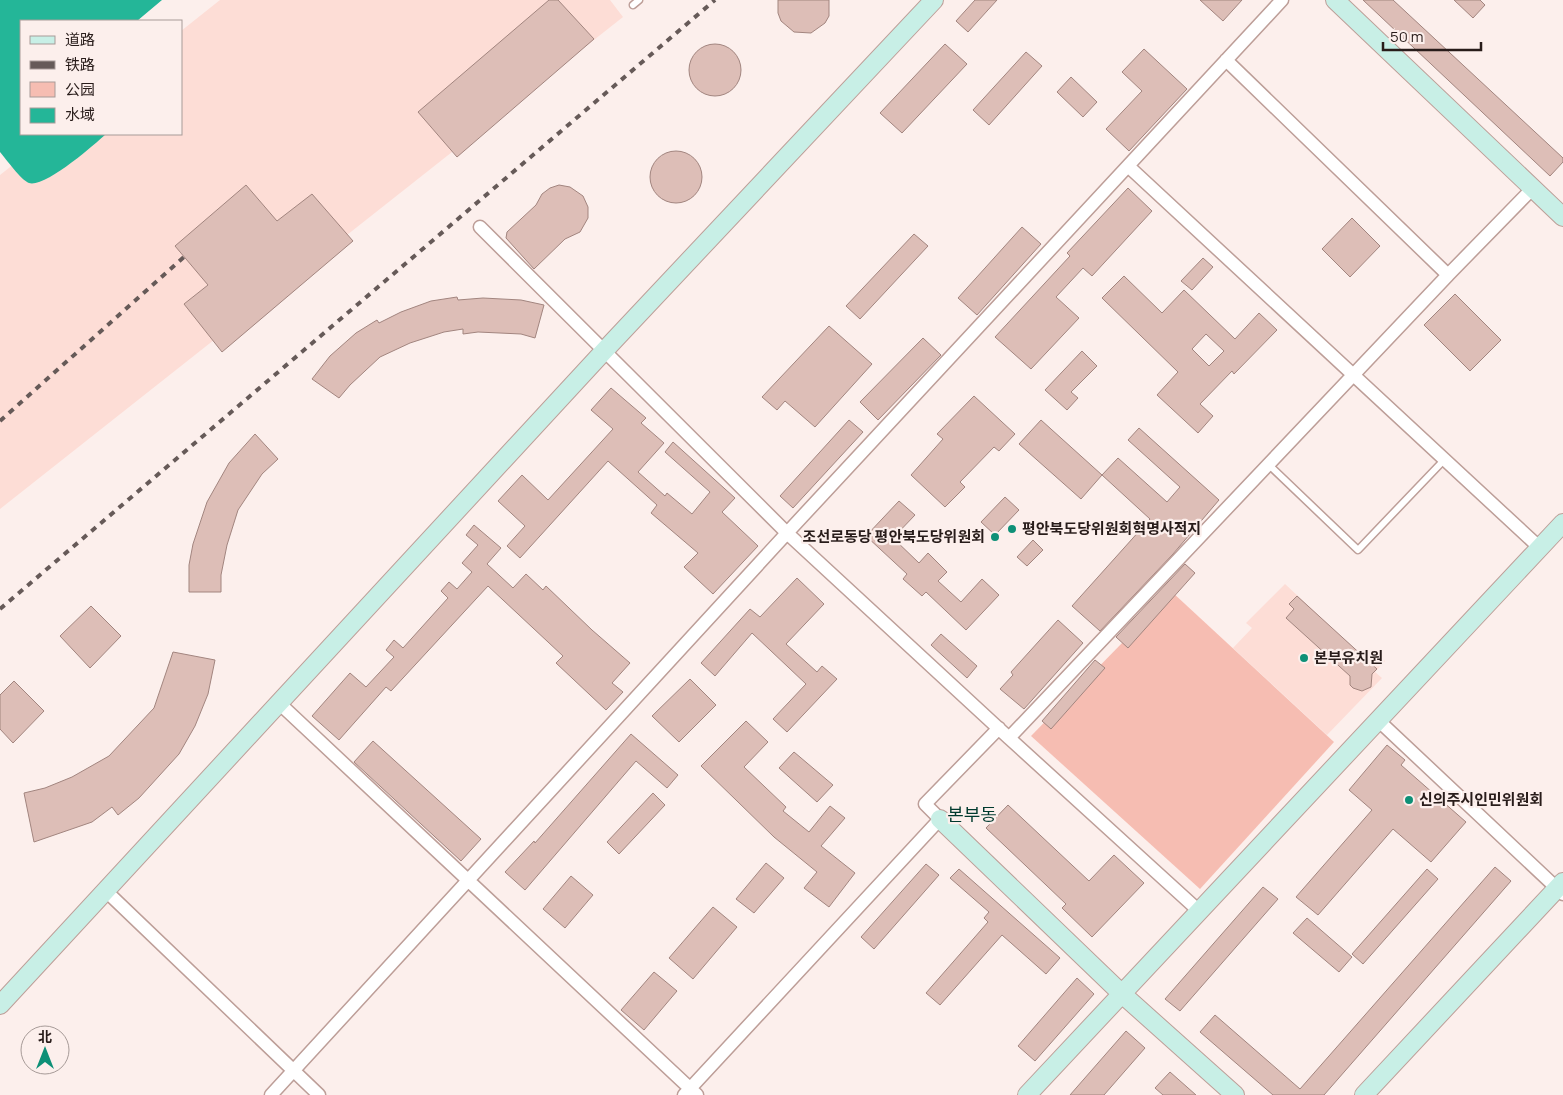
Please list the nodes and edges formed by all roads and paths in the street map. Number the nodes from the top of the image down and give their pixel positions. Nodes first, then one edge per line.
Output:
1 (639, 0) edge
2 (934, 0) edge
3 (1282, 0) edge
4 (1335, 0) edge
5 (633, 5) dead end
6 (1226, 60) junction
7 (1128, 166) junction
8 (1533, 188) junction
9 (1563, 217) edge
10 (480, 227) dead end
11 (1448, 275) junction
12 (604, 351) junction
13 (1353, 374) junction
14 (1445, 459) junction
15 (1268, 464) junction
16 (1563, 523) edge
17 (787, 533) junction
18 (1540, 548) junction
19 (279, 703) junction
20 (1379, 721) junction
21 (999, 728) junction
22 (1009, 738) junction
23 (940, 819) junction
24 (468, 881) junction
25 (1561, 889) edge
26 (106, 890) junction
27 (1199, 911) junction
28 (1121, 993) junction
29 (0, 1005) edge
30 (293, 1071) junction
31 (690, 1093) edge
32 (271, 1095) edge
33 (319, 1095) edge
34 (1027, 1095) edge
35 (1235, 1095) edge
36 (1364, 1095) edge

1 - 5 lane
2 - 12 street
3 - 6 street
4 - 8 street
6 - 7 street
6 - 11 street
7 - 13 street
7 - 17 street
8 - 9 street
8 - 11 street
10 - 12 street
11 - 13 street
12 - 17 street
12 - 19 street
13 - 14 street
13 - 15 street
14 - 15 lane
14 - 18 street
15 - 22 street
16 - 18 street
17 - 21 street
17 - 24 street
18 - 20 street
19 - 24 street
19 - 26 street
20 - 25 street
20 - 27 street
21 - 22 street
21 - 23 street
22 - 27 street
23 - 28 street
23 - 31 street
24 - 30 street
24 - 31 street
25 - 36 street
26 - 29 street
26 - 30 street
27 - 28 street
28 - 34 street
28 - 35 street
30 - 32 street
30 - 33 street

